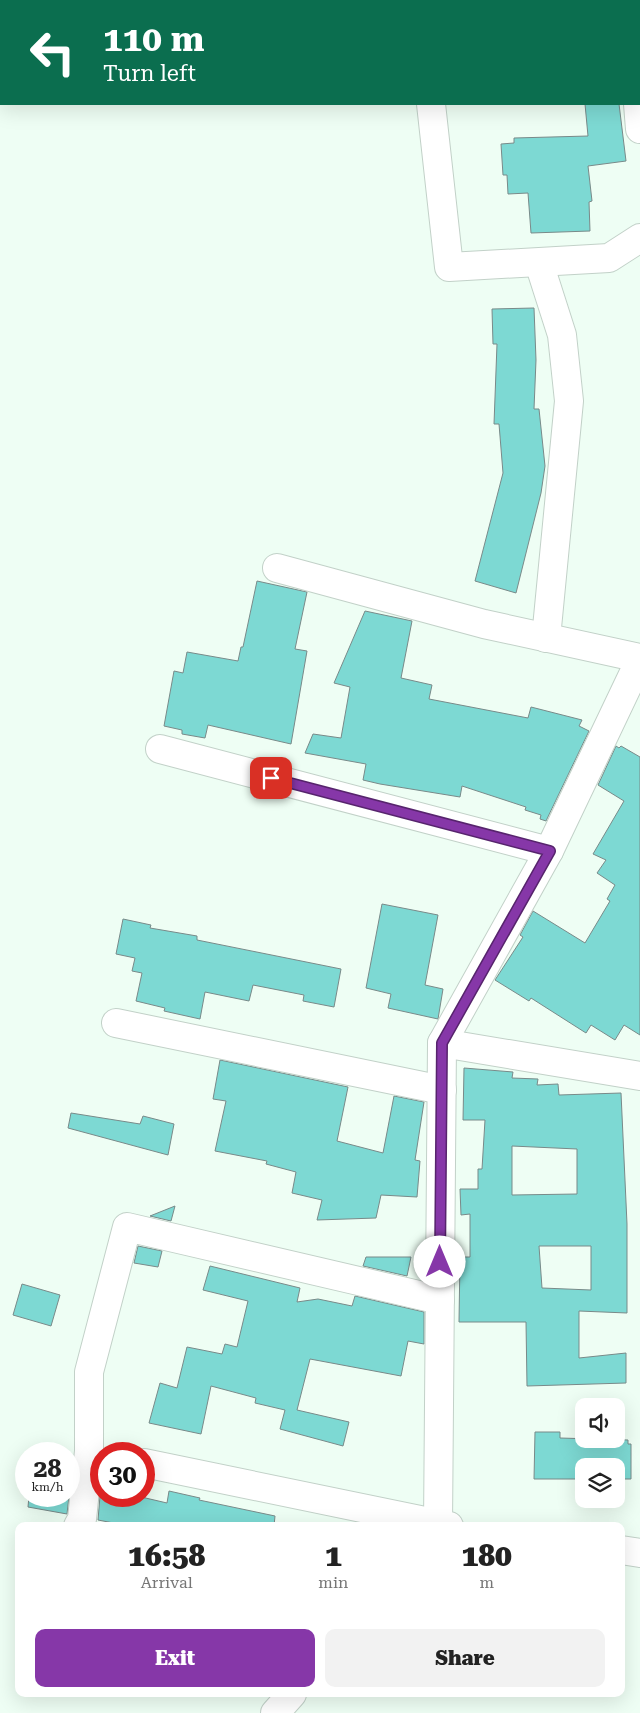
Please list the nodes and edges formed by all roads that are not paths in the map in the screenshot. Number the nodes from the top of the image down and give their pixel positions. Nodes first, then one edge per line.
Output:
1 (431, 105) edge
2 (638, 105) edge
3 (640, 129) edge
4 (640, 238) edge
5 (539, 263) junction
6 (277, 568) dead end
7 (546, 638) junction
8 (640, 659) edge
9 (160, 749) dead end
10 (550, 851) junction
11 (116, 1023) dead end
12 (442, 1043) junction
13 (640, 1076) edge
14 (442, 1090) junction
15 (440, 1300) junction
16 (95, 1442) edge
17 (155, 1464) edge
18 (90, 1481) edge
19 (80, 1522) edge
20 (423, 1522) edge
21 (442, 1522) edge
22 (625, 1551) edge
23 (640, 1553) edge
24 (289, 1697) edge
25 (275, 1713) edge

1 - 5 street
2 - 3 street
4 - 5 street
5 - 7 street
6 - 7 street
7 - 8 street
8 - 10 street
9 - 10 street
10 - 12 street
11 - 14 street
12 - 13 street
12 - 14 street
14 - 15 street
15 - 16 street
15 - 21 street
17 - 20 street
18 - 19 street
22 - 23 street
24 - 25 street

